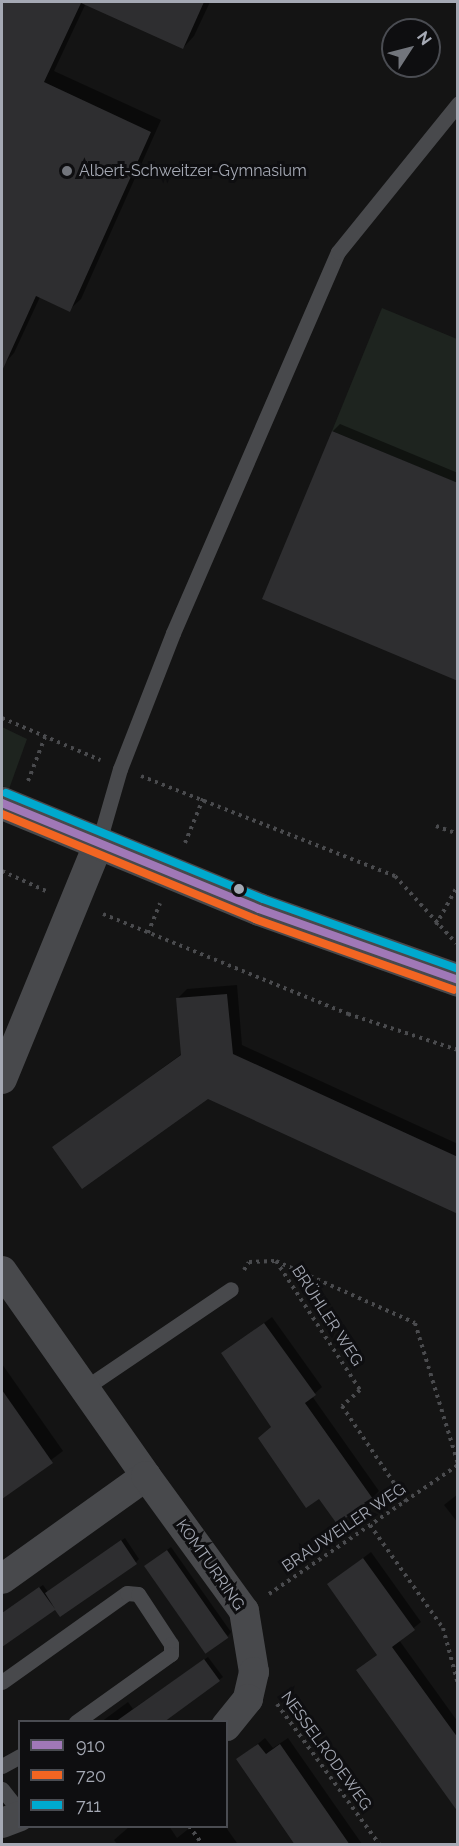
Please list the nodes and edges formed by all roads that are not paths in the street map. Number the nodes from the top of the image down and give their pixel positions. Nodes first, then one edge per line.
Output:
1 (458, 104) edge
2 (2, 802) edge
3 (98, 845) junction
4 (458, 980) edge
5 (2, 1080) edge
6 (2, 1271) edge
7 (231, 1289) road end
8 (85, 1388) junction
9 (146, 1476) junction
10 (2, 1580) edge
11 (2, 1682) edge
12 (79, 1720) edge
13 (228, 1724) edge
14 (18, 1757) edge
15 (2, 1766) edge
16 (2, 1789) edge
17 (18, 1811) edge
18 (18, 1815) edge
19 (2, 1823) edge

1 - 3 lane
2 - 3 street
3 - 4 street
3 - 5 street
6 - 8 street, KOMTURRING
7 - 8 lane
8 - 9 street, KOMTURRING
9 - 10 street
9 - 13 street, KOMTURRING
11 - 12 lane
14 - 15 lane
16 - 17 lane
18 - 19 street

